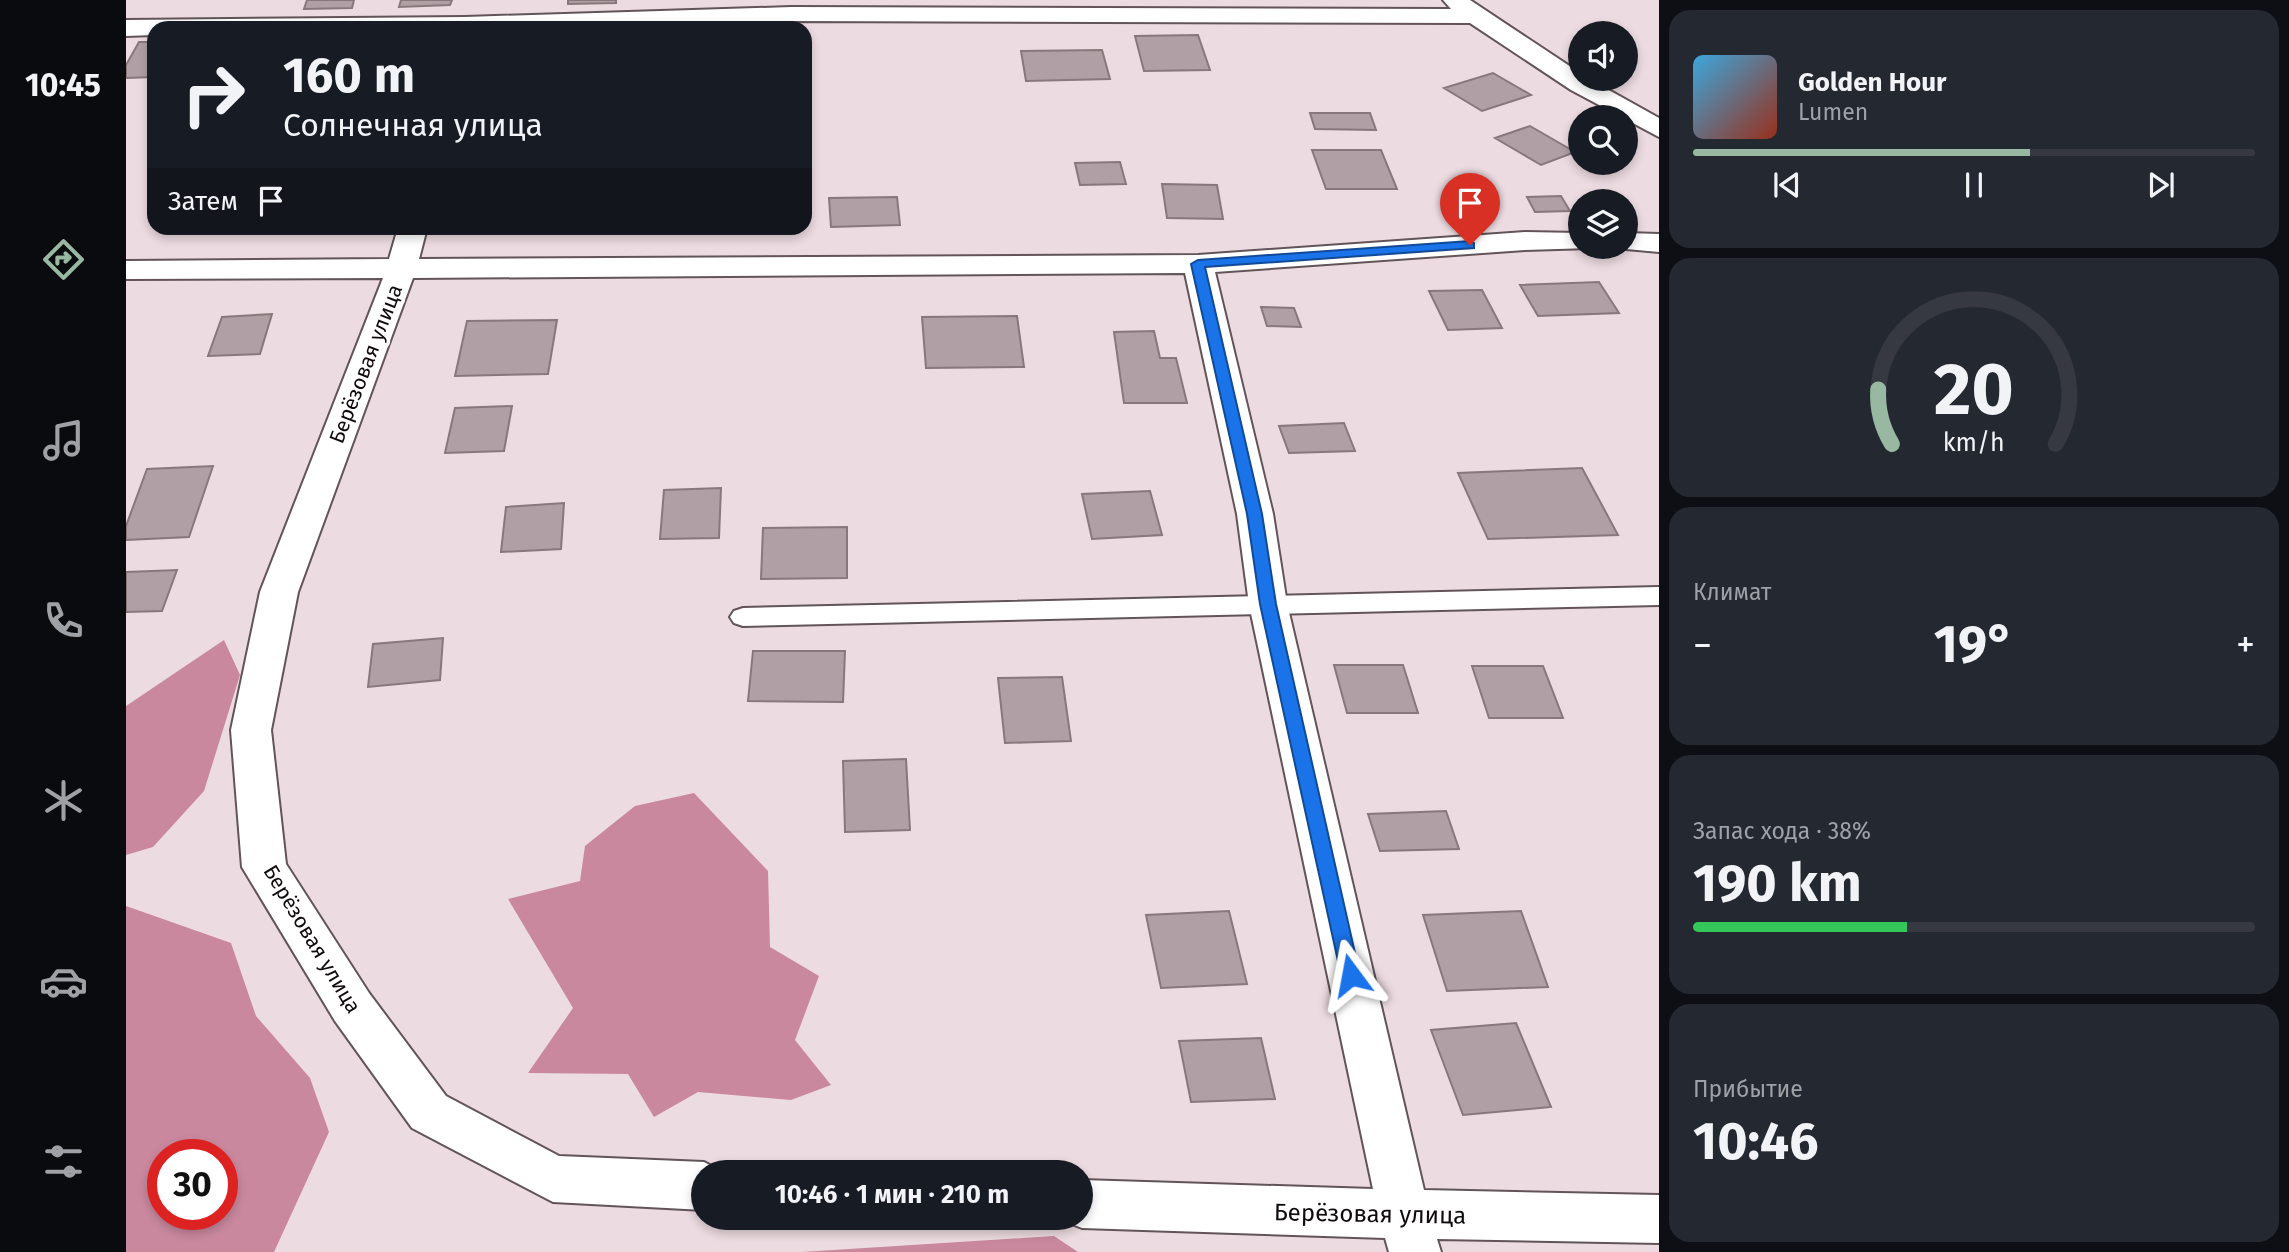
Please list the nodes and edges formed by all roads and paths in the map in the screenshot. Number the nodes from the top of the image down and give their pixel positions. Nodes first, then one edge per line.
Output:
1 (472, 0) edge
2 (1465, 8) edge
3 (466, 21) edge
4 (590, 21) edge
5 (126, 28) edge
6 (147, 28) edge
7 (1659, 129) edge
8 (410, 235) edge
9 (1568, 242) edge
10 (1638, 242) edge
11 (1659, 243) edge
12 (1198, 264) junction
13 (126, 270) edge
14 (401, 270) junction
15 (1659, 596) edge
16 (1268, 604) junction
17 (743, 617) dead end
18 (691, 1185) edge
19 (1093, 1205) edge
20 (1659, 1219) edge
21 (1410, 1233) edge

1 - 3 street
2 - 4 street
2 - 7 street
5 - 6 street
8 - 14 street, Берёзовая улица
9 - 12 street
10 - 11 street
12 - 14 street
12 - 16 street
13 - 14 street
14 - 18 street, Берёзовая улица
15 - 16 lane
16 - 17 lane
16 - 21 street
19 - 21 street, Берёзовая улица
20 - 21 street, Берёзовая улица

